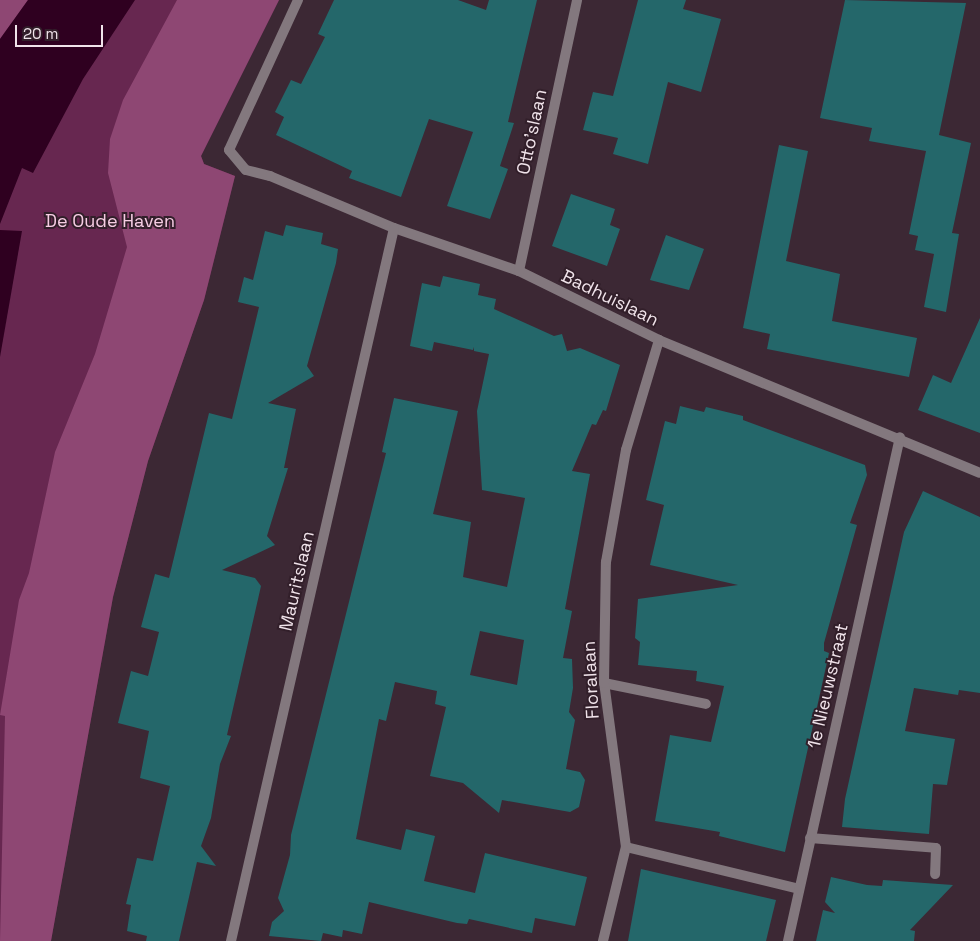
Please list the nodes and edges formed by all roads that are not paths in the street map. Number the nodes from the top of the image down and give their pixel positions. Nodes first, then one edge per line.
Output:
1 (298, 0) edge
2 (576, 0) edge
3 (394, 228) junction
4 (519, 271) junction
5 (660, 340) junction
6 (900, 438) junction
7 (980, 473) edge
8 (604, 684) junction
9 (706, 704) dead end
10 (810, 838) junction
11 (626, 847) junction
12 (935, 874) dead end
13 (799, 889) junction
14 (232, 941) edge
15 (603, 941) edge
16 (788, 941) edge

1 - 3 street, Badhuislaan
2 - 4 street, Otto'slaan
3 - 4 street, Badhuislaan
3 - 14 street, Mauritslaan
4 - 5 street, Badhuislaan
5 - 6 street, Badhuislaan
5 - 8 street, Floralaan
6 - 7 street, Badhuislaan
6 - 10 street, 1e Nieuwstraat
8 - 9 street
8 - 11 street, Floralaan
10 - 12 street
10 - 13 street, 1e Nieuwstraat
11 - 13 street
11 - 15 street
13 - 16 street, 1e Nieuwstraat

